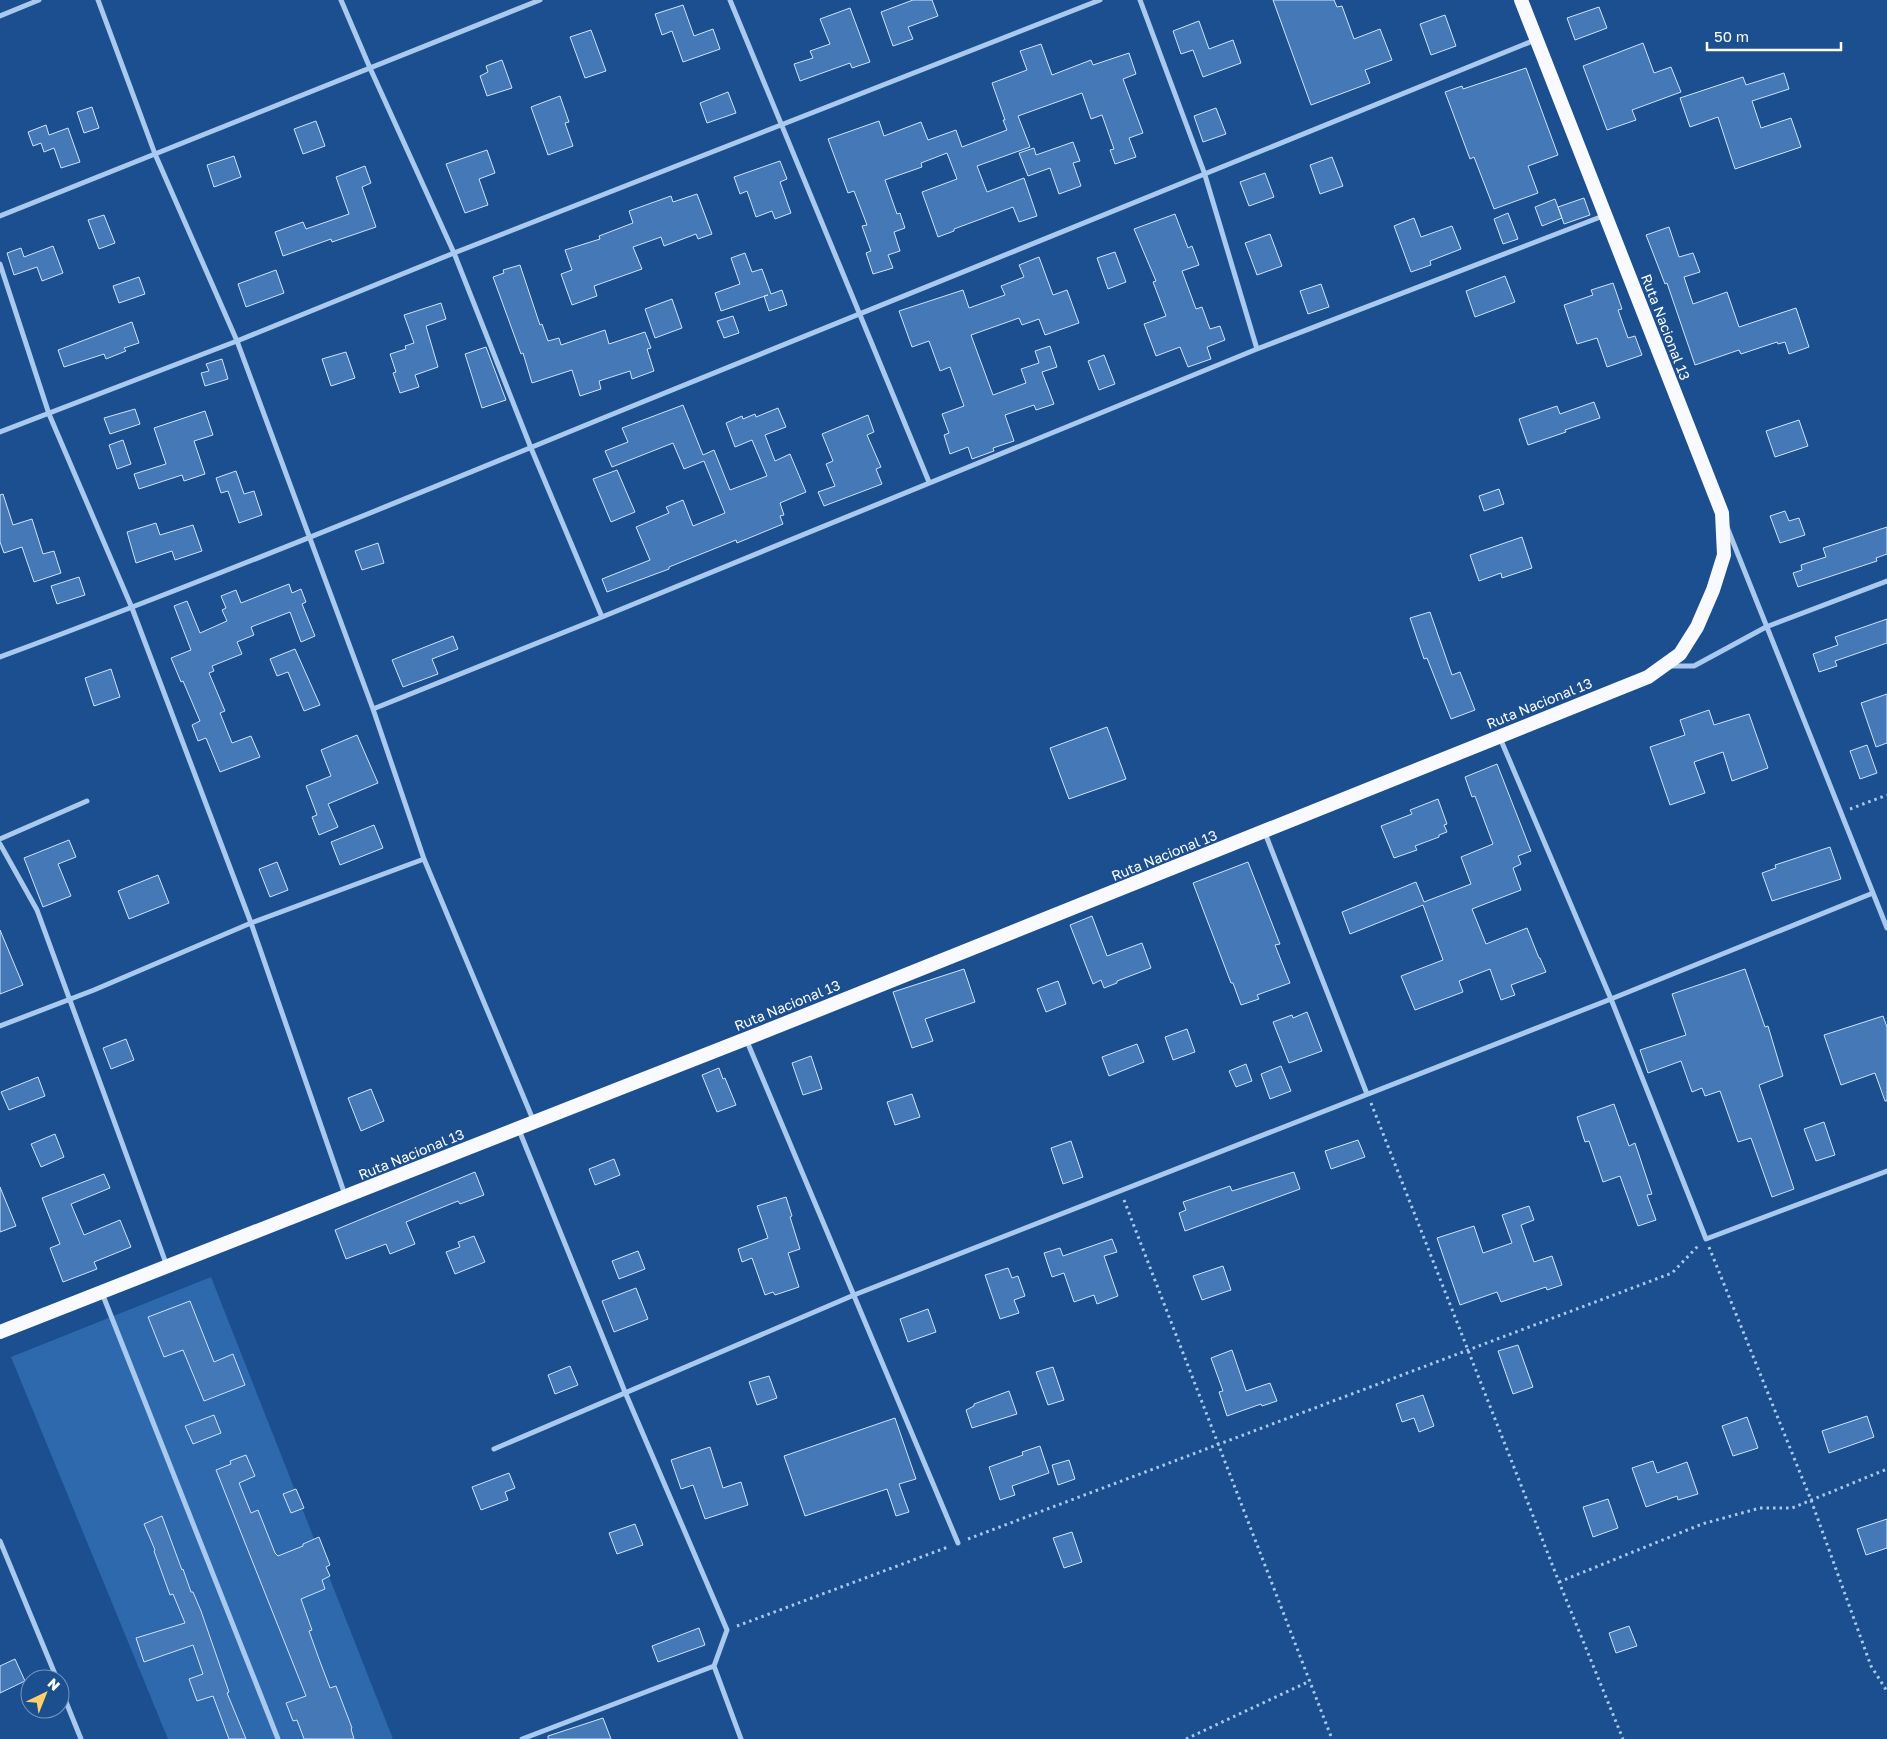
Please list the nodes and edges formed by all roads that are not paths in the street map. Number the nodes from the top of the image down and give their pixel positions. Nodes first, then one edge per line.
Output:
1 (39, 0) edge
2 (98, 0) edge
3 (341, 0) edge
4 (540, 0) edge
5 (730, 0) edge
6 (1100, 0) edge
7 (1140, 0) edge
8 (1521, 0) edge
9 (0, 16) edge
10 (1536, 40) junction
11 (370, 68) junction
12 (781, 126) junction
13 (155, 154) junction
14 (1204, 172) junction
15 (1605, 215) junction
16 (0, 216) edge
17 (454, 253) junction
18 (0, 264) edge
19 (860, 314) junction
20 (237, 341) junction
21 (1257, 348) junction
22 (49, 414) junction
23 (0, 432) edge
24 (531, 448) junction
25 (929, 482) junction
26 (1722, 513) junction
27 (310, 538) junction
28 (1887, 581) edge
29 (132, 608) junction
30 (602, 618) junction
31 (1766, 627) junction
32 (0, 657) edge
33 (1662, 666) junction
34 (373, 709) junction
35 (1499, 737) junction
36 (88, 801) dead end
37 (1265, 832) junction
38 (0, 839) edge
39 (0, 844) edge
40 (424, 859) junction
41 (1873, 894) junction
42 (251, 923) junction
43 (1887, 928) edge
44 (70, 999) junction
45 (1611, 999) junction
46 (0, 1026) edge
47 (746, 1039) junction
48 (1367, 1094) junction
49 (535, 1122) junction
50 (519, 1129) junction
51 (1887, 1171) edge
52 (346, 1198) junction
53 (168, 1266) junction
54 (102, 1292) junction
55 (854, 1294) junction
56 (0, 1332) edge
57 (625, 1392) junction
58 (494, 1449) dead end
59 (0, 1541) edge
60 (958, 1543) road end
61 (714, 1666) junction
62 (53, 1669) edge
63 (70, 1712) edge
64 (81, 1739) edge
65 (278, 1739) edge
66 (524, 1739) edge
67 (741, 1739) edge

1 - 9 street
2 - 13 street
3 - 11 street
4 - 11 street
5 - 12 street
6 - 12 street
7 - 14 street
8 - 10 highway, Ruta Nacional 13
10 - 14 street
10 - 15 highway, Ruta Nacional 13
11 - 13 street
11 - 17 street
12 - 17 street
12 - 19 street
13 - 16 street
13 - 20 street
14 - 19 street
14 - 21 street
15 - 21 street
15 - 26 highway, Ruta Nacional 13
17 - 20 street
17 - 24 street
18 - 22 street
19 - 24 street
19 - 25 street
20 - 22 street
20 - 27 street
21 - 25 street
22 - 23 street
22 - 29 street
24 - 27 street
24 - 30 street
25 - 30 street
26 - 31 street
26 - 33 highway, Ruta Nacional 13
27 - 29 street
27 - 34 street
28 - 31 street
29 - 32 street
29 - 42 street
30 - 34 street
31 - 33 street
31 - 41 street
33 - 35 highway, Ruta Nacional 13
34 - 40 street
35 - 37 highway, Ruta Nacional 13
35 - 45 street
36 - 38 street
37 - 47 highway, Ruta Nacional 13
37 - 48 street
39 - 44 street
40 - 42 street
40 - 49 street
41 - 43 street
41 - 45 street
42 - 44 street
42 - 52 street
44 - 46 street
44 - 53 street
45 - 48 street
45 - 51 street
47 - 49 highway, Ruta Nacional 13
47 - 55 street
48 - 55 street
49 - 50 highway, Ruta Nacional 13
50 - 52 highway, Ruta Nacional 13
50 - 57 street
52 - 53 highway, Ruta Nacional 13
53 - 54 highway, Ruta Nacional 13
54 - 56 highway, Ruta Nacional 13
54 - 65 street
55 - 57 street
55 - 60 street
57 - 58 street
57 - 61 street
59 - 62 street
61 - 66 street
61 - 67 street
63 - 64 street

